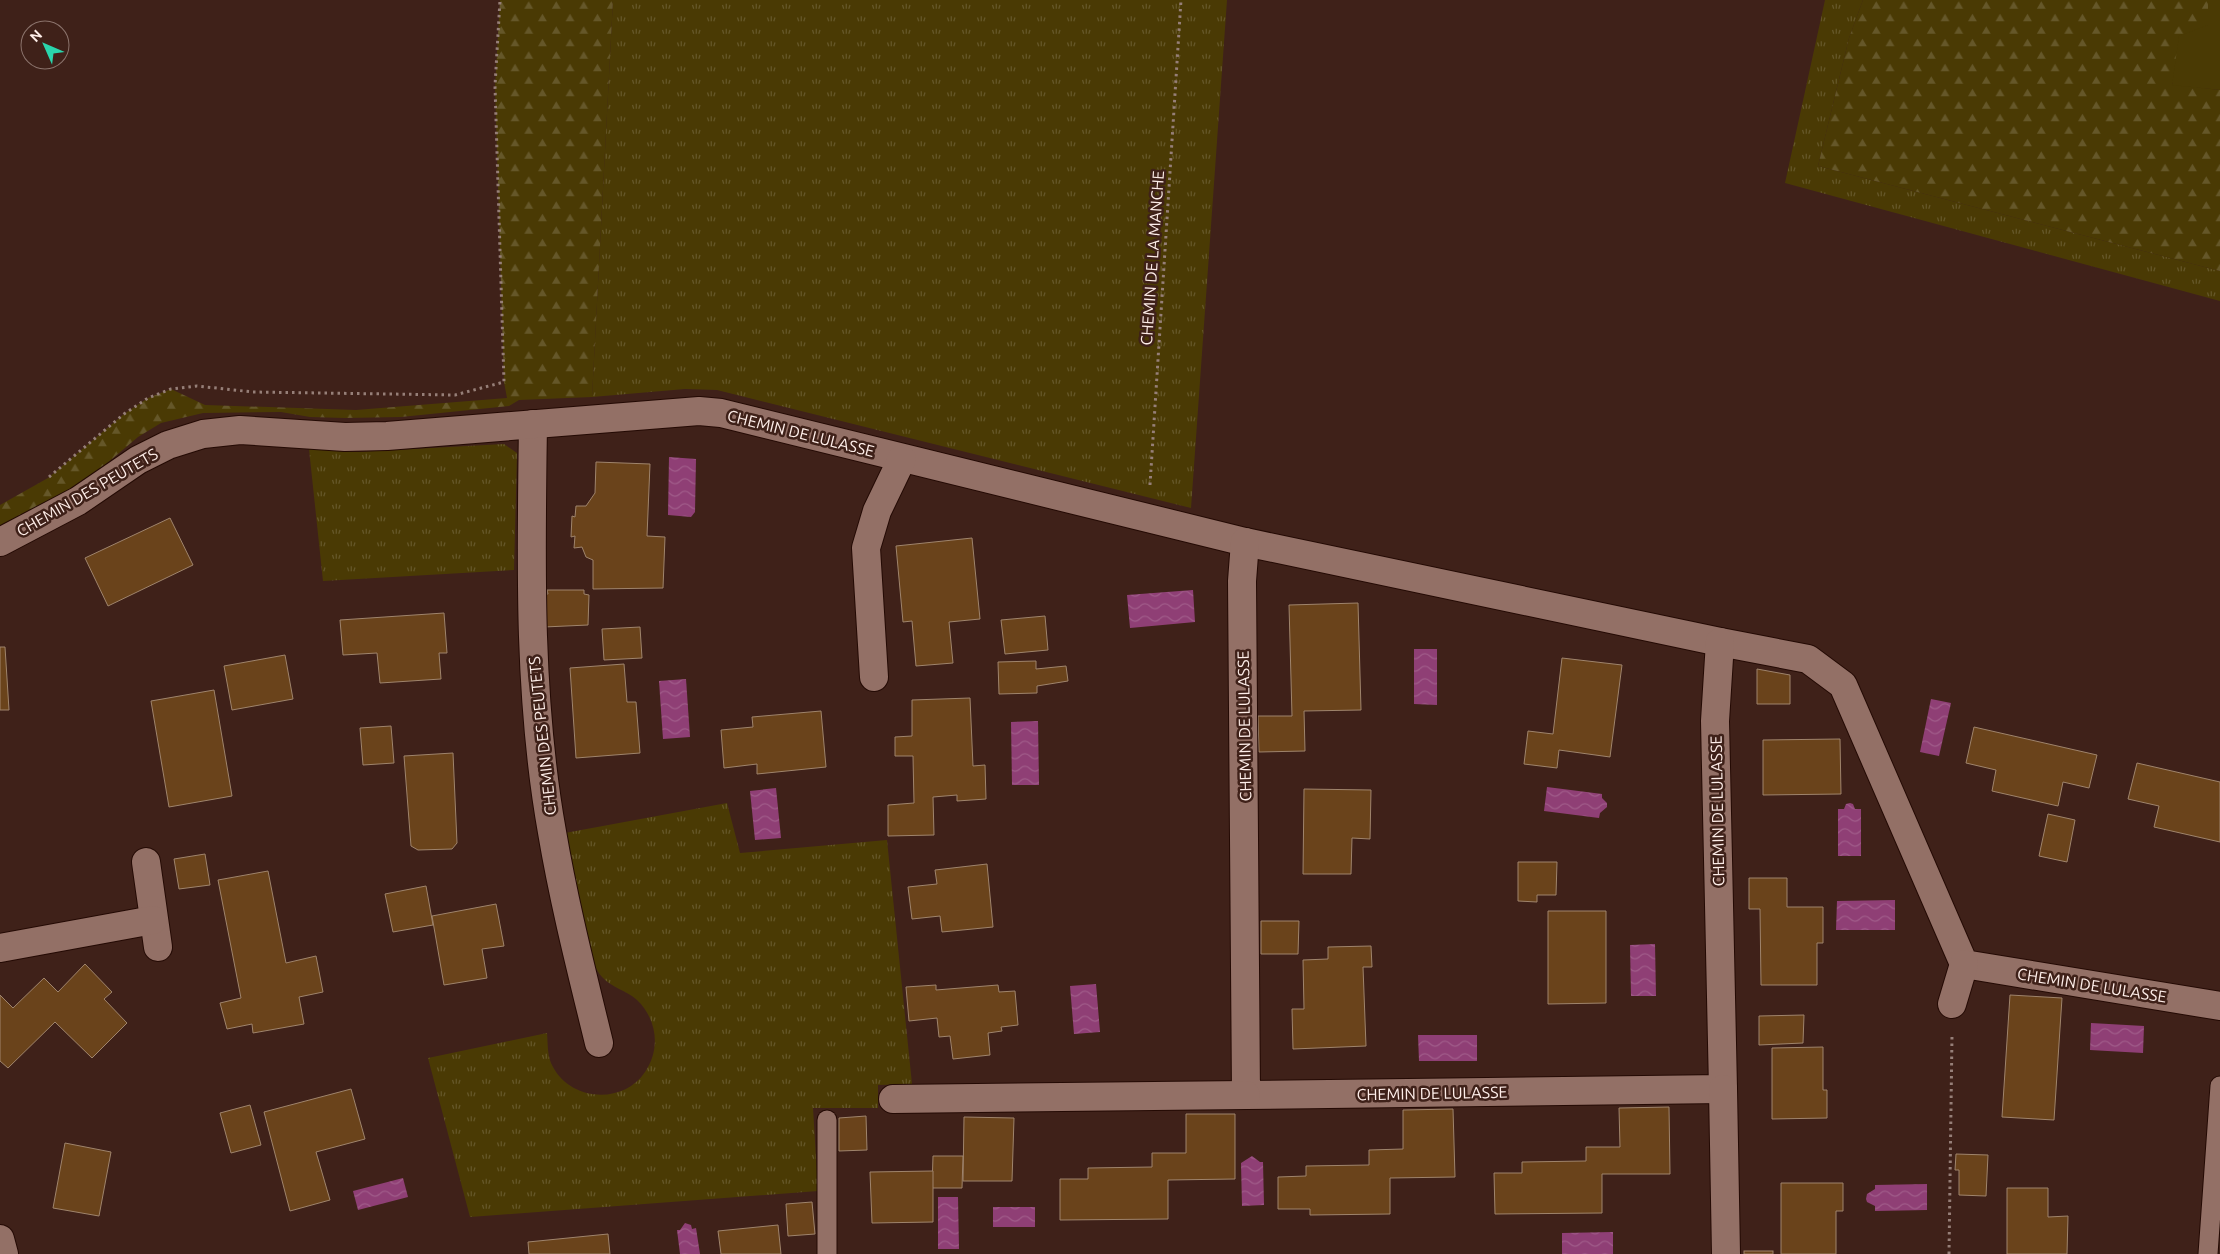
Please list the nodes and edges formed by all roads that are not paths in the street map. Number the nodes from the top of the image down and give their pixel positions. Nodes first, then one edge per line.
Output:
1 (699, 411) joint
2 (533, 424) junction
3 (902, 459) junction
4 (0, 542) edge
5 (1245, 542) junction
6 (1720, 642) junction
7 (874, 677) dead end
8 (146, 862) dead end
9 (153, 920) junction
10 (158, 947) dead end
11 (0, 948) edge
12 (1964, 964) junction
13 (1952, 1004) road end
14 (2220, 1006) edge
15 (598, 1043) dead end
16 (2220, 1086) edge
17 (1723, 1089) junction
18 (1246, 1095) junction
19 (893, 1099) dead end
20 (828, 1120) dead end
21 (0, 1239) edge
22 (4, 1254) edge
23 (827, 1254) edge
24 (1726, 1254) edge
25 (2208, 1254) edge

1 - 2 street, CHEMIN DES PEUTETS
1 - 3 street, CHEMIN DE LULASSE
2 - 4 street, CHEMIN DES PEUTETS
2 - 15 street, CHEMIN DES PEUTETS
3 - 5 street, CHEMIN DE LULASSE
3 - 7 street
5 - 6 street, CHEMIN DE LULASSE
5 - 18 street, CHEMIN DE LULASSE
6 - 12 street, CHEMIN DE LULASSE
6 - 17 street, CHEMIN DE LULASSE
8 - 9 street
9 - 10 street
9 - 11 street
12 - 13 street
12 - 14 street, CHEMIN DE LULASSE
16 - 25 lane
17 - 18 street, CHEMIN DE LULASSE
17 - 24 street
18 - 19 street
20 - 23 lane
21 - 22 street

